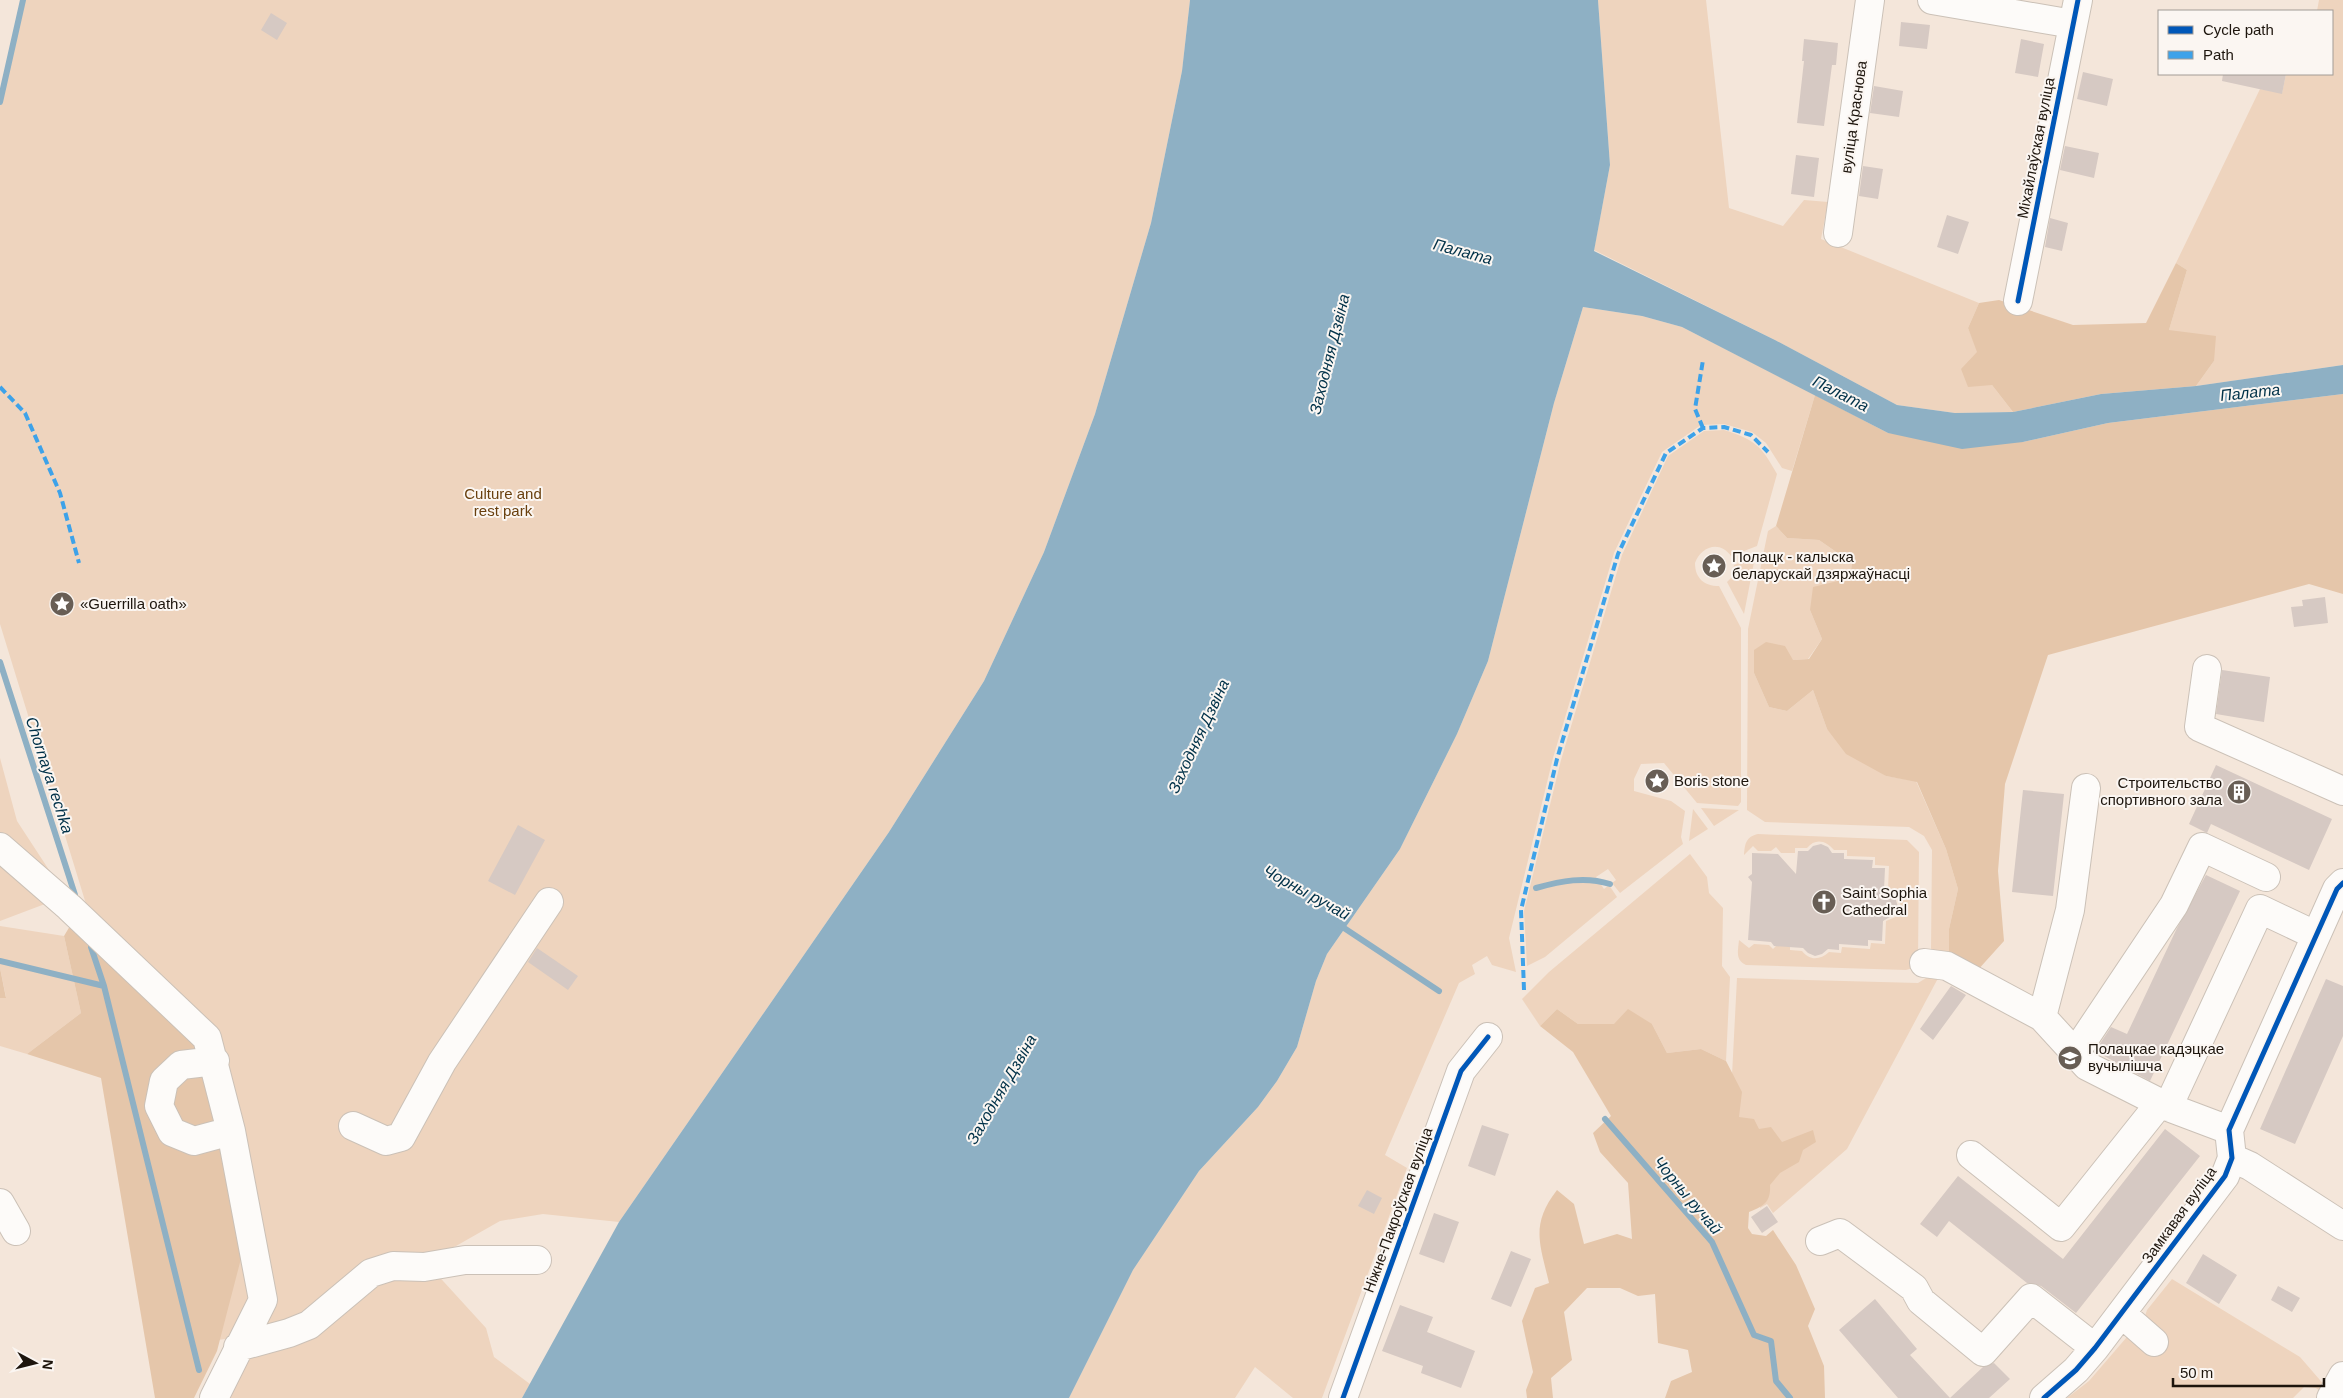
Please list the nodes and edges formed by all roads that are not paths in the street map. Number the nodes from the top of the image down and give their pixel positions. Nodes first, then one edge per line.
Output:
1 (1870, 0) edge
2 (1932, 0) edge
3 (2076, 12) edge
4 (1838, 233) dead end
5 (2018, 301) dead end
6 (2207, 669) dead end
7 (2086, 788) dead end
8 (2343, 791) edge
9 (0, 847) edge
10 (2266, 877) dead end
11 (2343, 883) edge
12 (550, 902) dead end
13 (2315, 936) junction
14 (1924, 963) dead end
15 (2042, 1017) junction
16 (1488, 1037) dead end
17 (2075, 1053) junction
18 (215, 1061) junction
19 (2164, 1105) junction
20 (353, 1126) dead end
21 (2229, 1130) junction
22 (231, 1131) junction
23 (1971, 1155) dead end
24 (2232, 1158) junction
25 (0, 1203) edge
26 (2343, 1226) edge
27 (16, 1231) dead end
28 (1820, 1242) dead end
29 (537, 1260) dead end
30 (2122, 1314) junction
31 (2154, 1342) dead end
32 (2095, 1348) junction
33 (235, 1355) junction
34 (214, 1398) edge
35 (1344, 1398) edge
36 (2044, 1398) edge

1 - 4 street, вуліца Краснова
2 - 3 street
3 - 5 street, Міхайлаўская вуліца
6 - 8 street
7 - 15 street
9 - 18 street
10 - 17 street
11 - 13 street
12 - 20 street
13 - 19 street
13 - 21 street
14 - 15 street
15 - 17 street
16 - 35 street, Ніжне-Пакроўская вуліца
17 - 19 street
18 - 22 street
18 - 22 street
19 - 21 street
19 - 23 street
21 - 24 street, Замкавая вуліца
22 - 33 street
24 - 26 street
24 - 30 street, Замкавая вуліца
25 - 27 street
28 - 32 street
29 - 33 street
30 - 31 street
30 - 32 street, Замкавая вуліца
32 - 36 street, Замкавая вуліца
33 - 34 street

